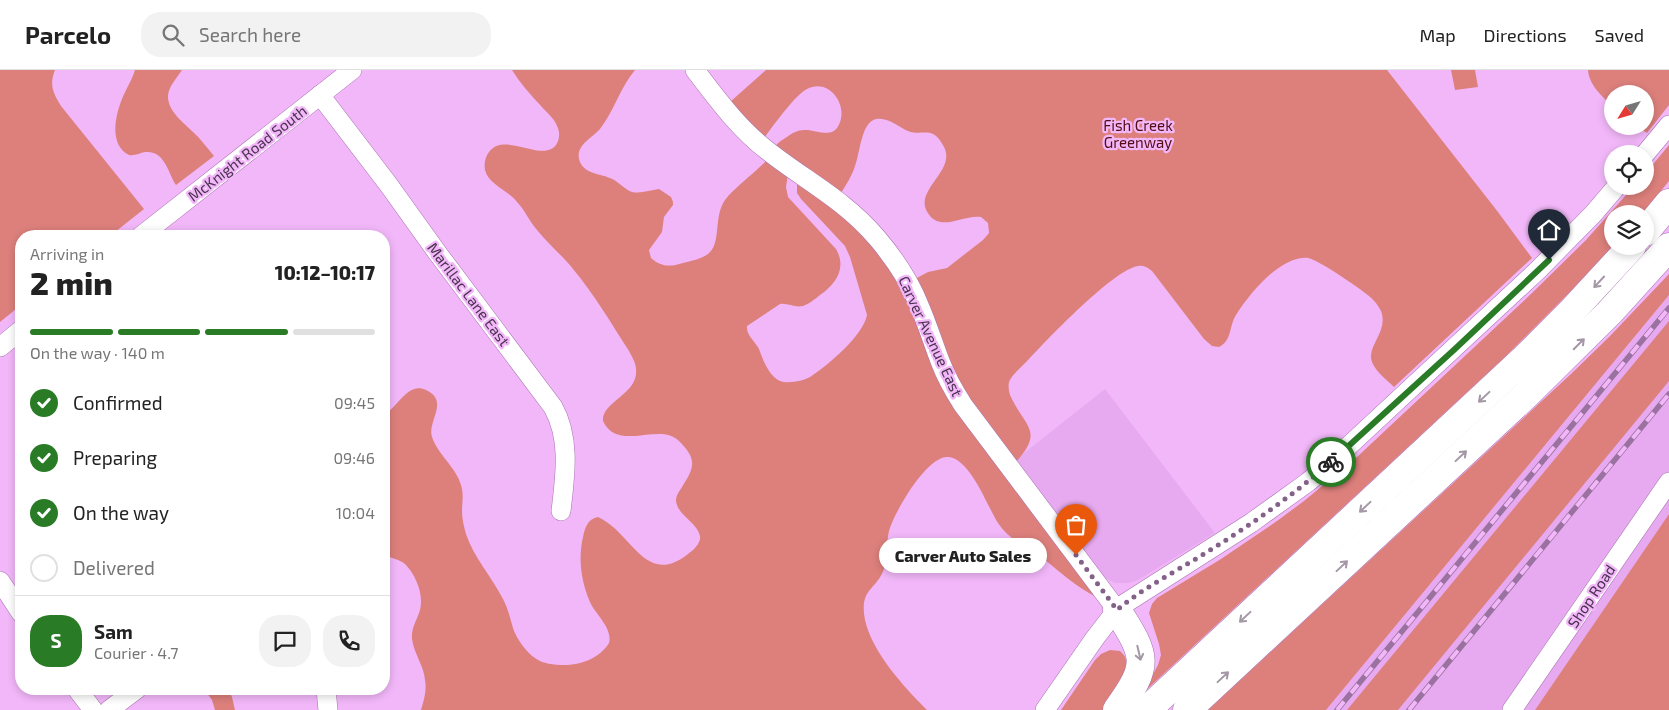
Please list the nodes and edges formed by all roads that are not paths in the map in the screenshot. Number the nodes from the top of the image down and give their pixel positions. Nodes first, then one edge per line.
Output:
1 (352, 70) edge
2 (695, 70) edge
3 (320, 95) junction
4 (1669, 125) edge
5 (1652, 145) edge
6 (1610, 195) edge
7 (1669, 203) edge
8 (1654, 221) edge
9 (149, 230) edge
10 (1669, 247) edge
11 (1624, 255) edge
12 (15, 335) edge
13 (0, 347) edge
14 (1669, 482) edge
15 (562, 512) dead end
16 (0, 581) edge
17 (15, 604) edge
18 (1117, 610) junction
19 (82, 695) edge
20 (129, 695) edge
21 (327, 695) edge
22 (93, 710) edge
23 (109, 710) edge
24 (328, 710) edge
25 (1045, 710) edge
26 (1118, 710) edge
27 (1147, 710) edge
28 (1187, 710) edge
29 (1512, 710) edge

1 - 3 street, McKnight Road South
2 - 18 street, Carver Avenue East
3 - 9 street, McKnight Road South
3 - 15 street, Marillac Lane East
4 - 5 street
6 - 18 street
7 - 8 highway
28 -> 10 highway
11 -> 27 highway
12 - 13 street
14 - 29 street, Shop Road
16 - 17 street
18 - 25 street
18 -> 26 highway
19 - 22 street
20 - 23 street
21 - 24 street

